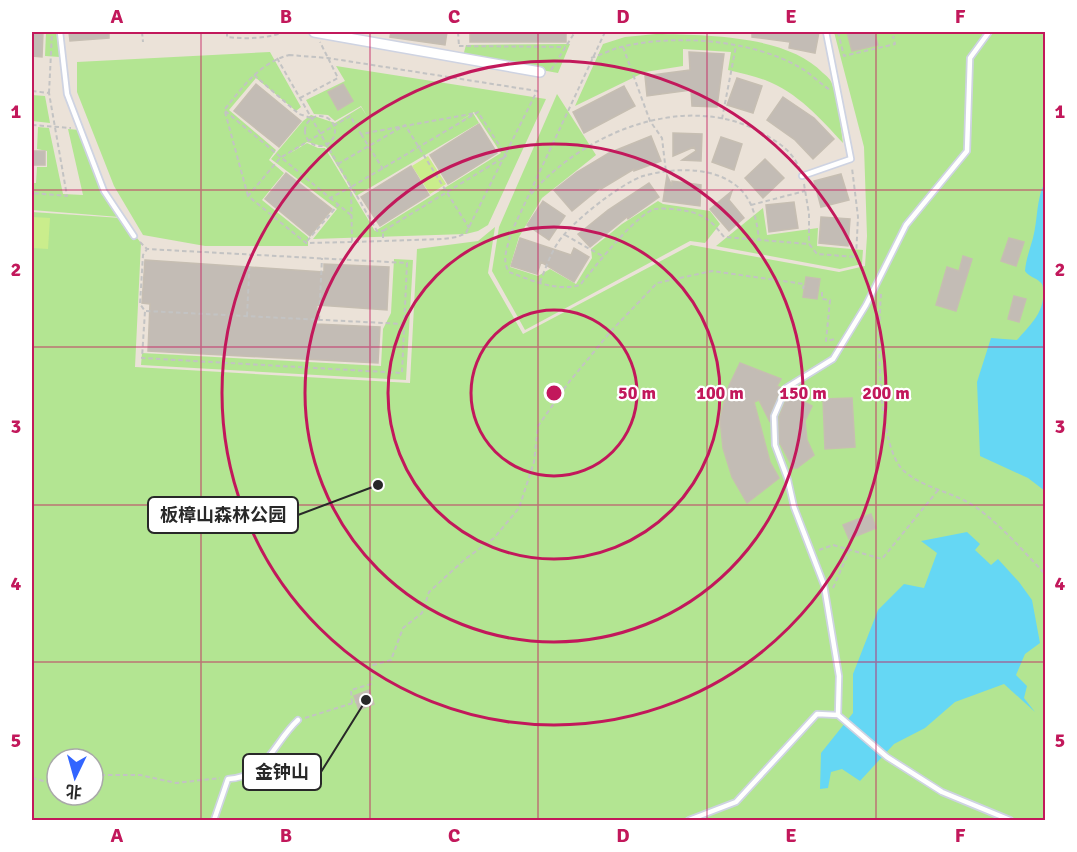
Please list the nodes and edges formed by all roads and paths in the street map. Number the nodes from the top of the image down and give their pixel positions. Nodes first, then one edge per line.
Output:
1 (52, 32) edge
2 (60, 32) edge
3 (142, 32) edge
4 (227, 32) edge
5 (284, 32) edge
6 (314, 32) edge
7 (458, 32) edge
8 (574, 32) edge
9 (604, 32) edge
10 (826, 32) edge
11 (838, 32) edge
12 (989, 32) edge
13 (893, 36) dead end
14 (143, 42) dead end
15 (459, 46) junction
16 (736, 46) junction
17 (565, 47) junction
18 (623, 47) junction
19 (277, 58) junction
20 (328, 58) junction
21 (459, 58) junction
22 (591, 58) junction
23 (540, 72) joint
24 (254, 75) junction
25 (32, 91) edge
26 (49, 93) junction
27 (300, 98) junction
28 (839, 98) junction
29 (224, 110) junction
30 (478, 112) junction
31 (312, 118) junction
32 (722, 119) junction
33 (650, 121) junction
34 (32, 125) edge
35 (334, 125) junction
36 (405, 125) junction
37 (55, 127) junction
38 (80, 129) junction
39 (320, 134) junction
40 (361, 134) junction
41 (308, 140) junction
42 (327, 144) junction
43 (369, 147) junction
44 (418, 148) junction
45 (506, 156) junction
46 (280, 158) junction
47 (851, 159) junction
48 (339, 164) junction
49 (383, 169) junction
50 (666, 172) junction
51 (802, 176) junction
52 (351, 187) junction
53 (805, 191) junction
54 (32, 193) edge
55 (446, 193) junction
56 (248, 196) junction
57 (330, 198) junction
58 (528, 198) junction
59 (338, 205) junction
60 (751, 205) junction
61 (352, 215) junction
62 (469, 228) junction
63 (383, 231) junction
64 (565, 235) junction
65 (134, 236) joint
66 (759, 240) junction
67 (383, 241) junction
68 (352, 242) junction
69 (306, 243) junction
70 (809, 244) junction
71 (147, 249) junction
72 (250, 254) junction
73 (604, 257) junction
74 (322, 258) junction
75 (540, 283) junction
76 (881, 287) dead end
77 (803, 289) dead end
78 (822, 292) dead end
79 (145, 311) junction
80 (247, 316) junction
81 (319, 320) junction
82 (404, 324) junction
83 (847, 337) junction
84 (939, 489) junction
85 (850, 549) junction
86 (812, 553) junction
87 (1046, 575) edge
88 (827, 602) junction
89 (838, 715) junction
90 (298, 720) joint
91 (105, 776) edge
92 (228, 779) junction
93 (214, 820) edge
94 (689, 820) edge
95 (1010, 820) edge

1 - 26 path
2 - 38 lane
3 - 14 path
4 - 5 path
6 - 20 path
6 - 21 street
7 - 15 path
8 - 17 path
9 - 22 path
10 - 28 lane
11 - 13 path
12 - 83 lane
15 - 17 path
15 - 21 path
16 - 18 path
16 - 28 path
16 - 32 path
17 - 23 path
18 - 22 path
18 - 33 path
19 - 20 path
19 - 24 path
19 - 27 path
20 - 27 path
20 - 45 path
21 - 23 street
22 - 58 path
24 - 29 path
24 - 31 path
25 - 26 path
26 - 37 path
27 - 31 path
28 - 47 lane
29 - 46 path
29 - 56 path
30 - 36 path
30 - 44 path
30 - 45 path
31 - 35 path
31 - 39 path
31 - 41 path
32 - 33 path
32 - 51 path
33 - 50 path
33 - 58 path
34 - 37 path
35 - 39 path
35 - 40 path
35 - 42 path
36 - 40 path
36 - 43 path
36 - 44 path
37 - 38 path
37 - 54 path
38 - 65 lane
39 - 41 path
39 - 42 path
40 - 43 path
41 - 42 path
41 - 46 path
42 - 48 path
43 - 48 path
43 - 49 path
44 - 49 path
44 - 55 path
45 - 55 path
45 - 62 path
46 - 56 path
46 - 57 path
47 - 51 lane
47 - 70 path
48 - 52 path
49 - 52 path
50 - 60 path
50 - 64 path
51 - 53 path
52 - 57 path
52 - 61 path
52 - 63 path
53 - 60 path
53 - 70 path
55 - 62 path
55 - 63 path
56 - 69 path
57 - 59 path
58 - 75 path
59 - 61 path
59 - 69 path
60 - 66 path
61 - 68 path
62 - 67 path
63 - 67 path
64 - 73 path
64 - 75 path
65 - 71 path
66 - 70 path
66 - 73 path
67 - 68 path
68 - 69 path
71 - 72 path
71 - 79 path
72 - 74 path
72 - 80 path
73 - 75 path
74 - 81 path
74 - 82 path
76 - 84 path
77 - 90 path
78 - 83 path
79 - 80 path
79 - 82 path
80 - 81 path
81 - 82 path
83 - 86 lane
84 - 85 path
84 - 87 path
85 - 86 path
85 - 88 path
86 - 88 lane
88 - 89 lane
89 - 94 lane
89 - 95 lane
90 - 92 lane
91 - 92 path
92 - 93 lane

